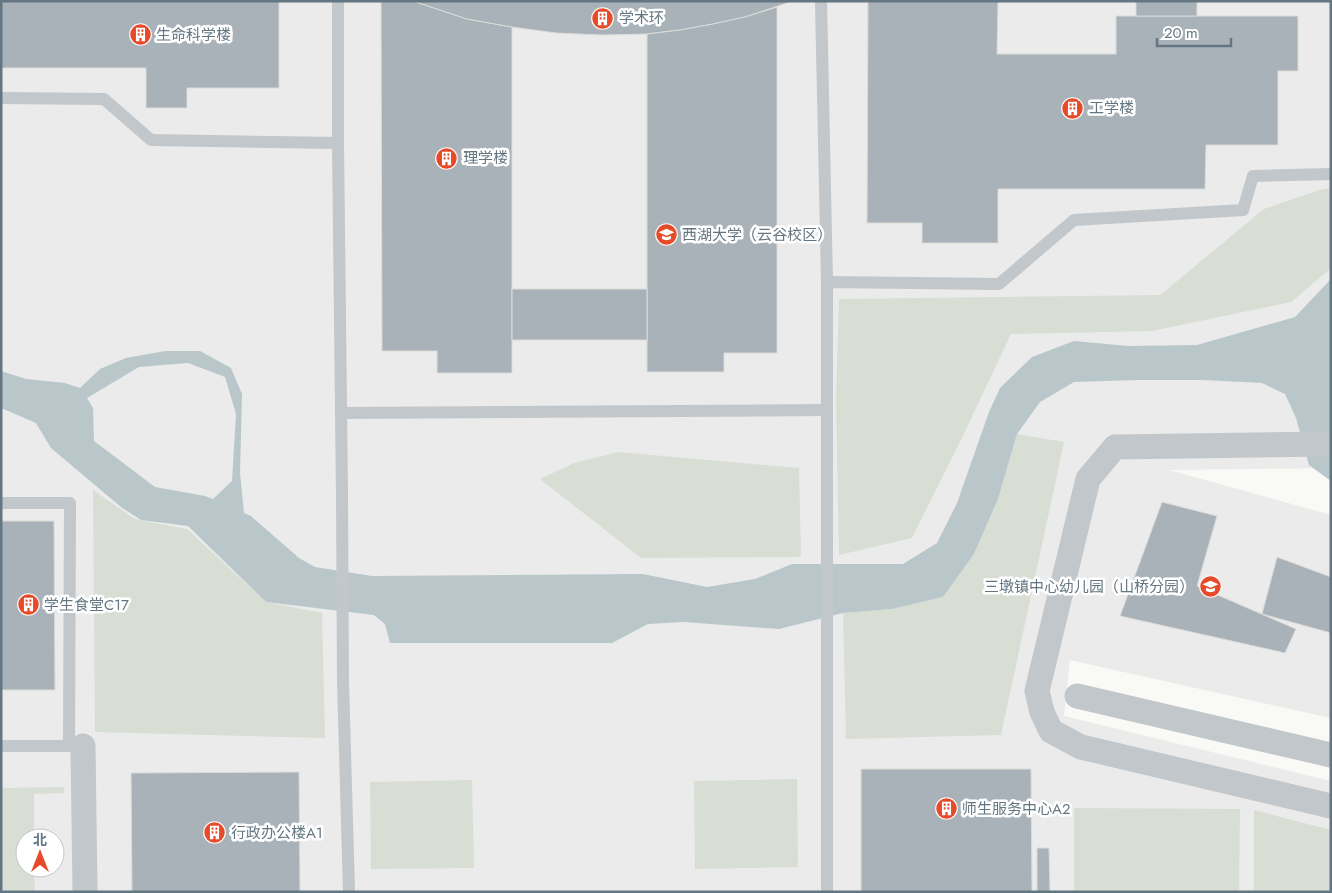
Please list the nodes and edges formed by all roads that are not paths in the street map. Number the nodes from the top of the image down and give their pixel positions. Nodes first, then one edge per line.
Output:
1 (338, 1) edge
2 (821, 1) edge
3 (1, 98) edge
4 (338, 143) junction
5 (1331, 174) edge
6 (827, 282) junction
7 (826, 410) junction
8 (340, 413) junction
9 (1331, 444) edge
10 (1, 503) edge
11 (1077, 696) dead end
12 (1, 746) edge
13 (83, 746) dead end
14 (1331, 755) edge
15 (1331, 806) edge
16 (85, 892) edge
17 (349, 892) edge
18 (827, 892) edge

1 - 4 lane
2 - 6 lane
3 - 4 lane
4 - 8 lane
5 - 6 lane
6 - 7 lane
7 - 8 lane
7 - 18 lane
8 - 17 lane
9 - 15 street
10 - 12 lane
11 - 14 street
13 - 16 street

